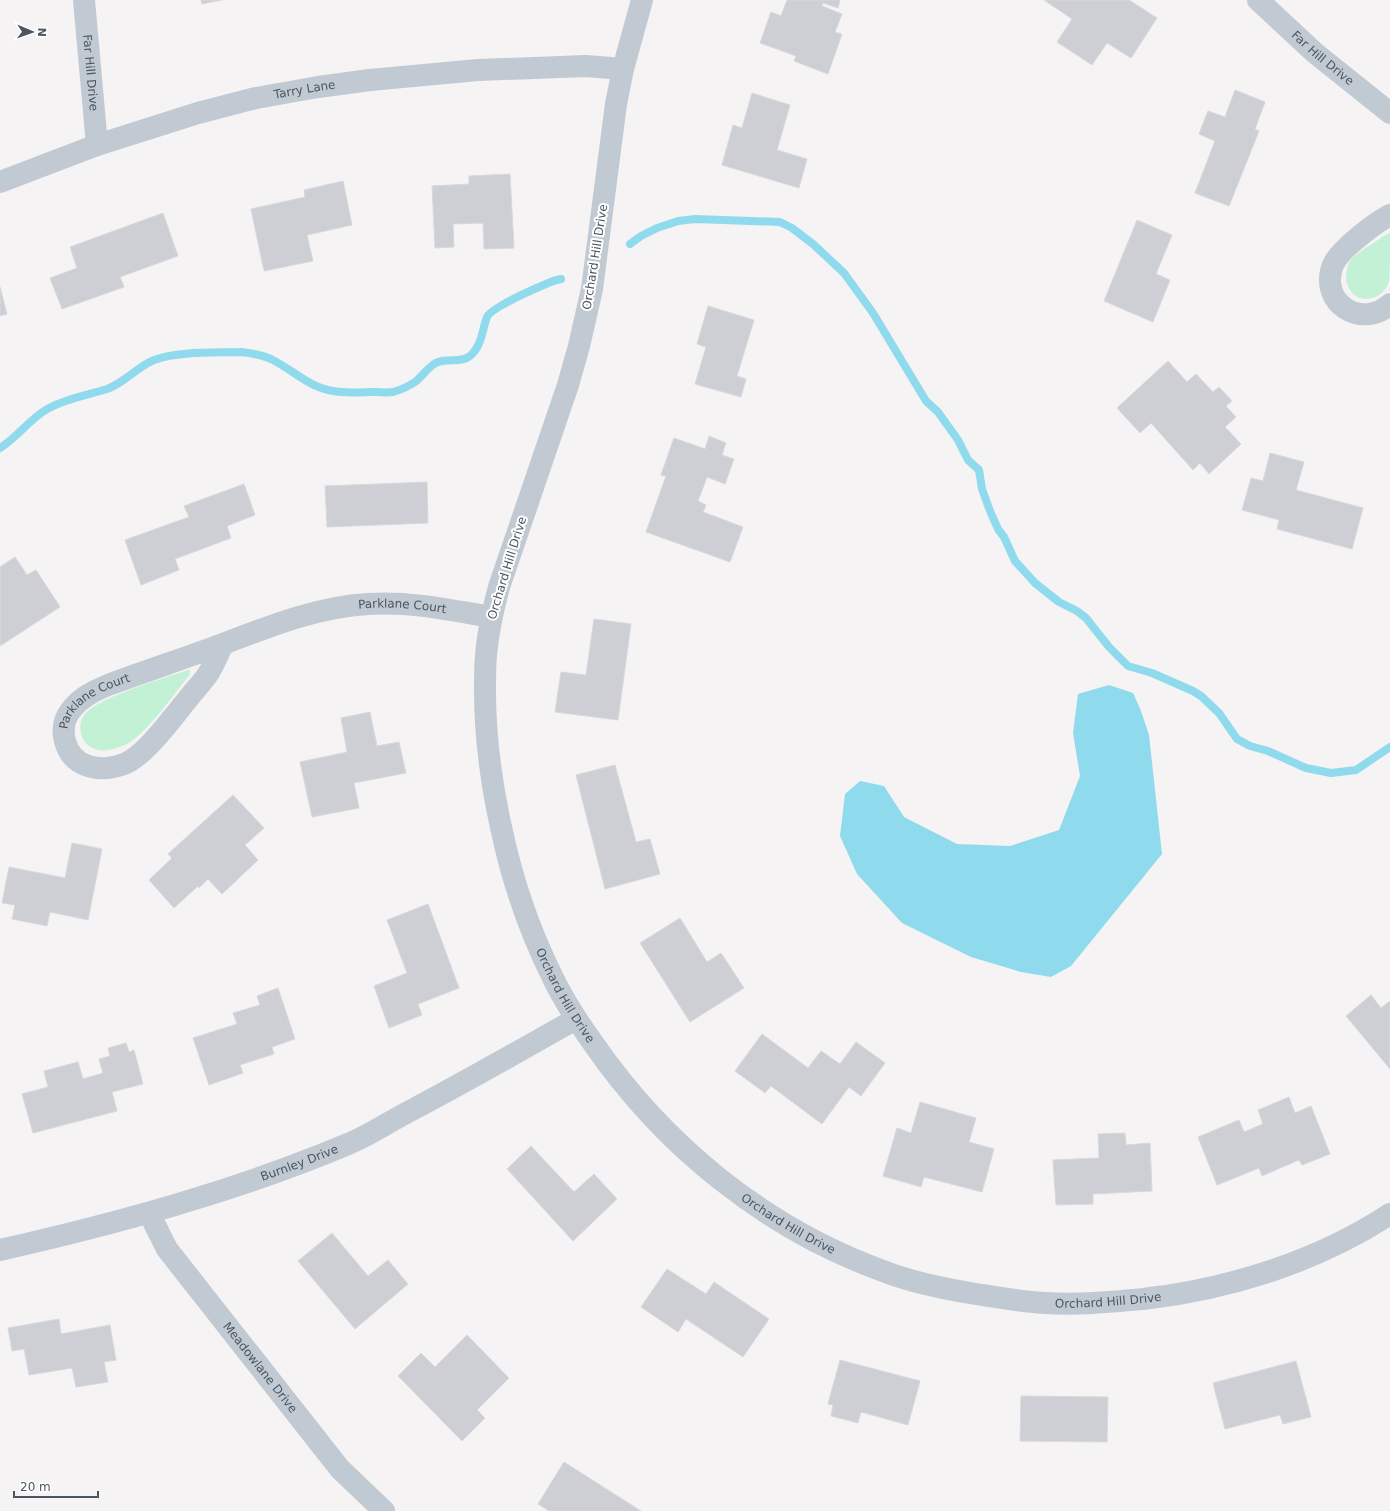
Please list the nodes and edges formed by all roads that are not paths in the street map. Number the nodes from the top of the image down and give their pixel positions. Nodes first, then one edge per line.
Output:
1 (84, 0) edge
2 (642, 0) edge
3 (1258, 0) edge
4 (623, 69) junction
5 (1390, 113) edge
6 (97, 145) junction
7 (0, 182) edge
8 (1390, 215) edge
9 (1390, 304) edge
10 (491, 617) junction
11 (223, 644) junction
12 (576, 1019) junction
13 (149, 1213) junction
14 (1390, 1214) edge
15 (0, 1250) edge
16 (384, 1511) edge

1 - 6 street, Far Hill Drive
2 - 4 street, Orchard Hill Drive
3 - 5 street, Far Hill Drive
4 - 6 street, Tarry Lane
4 - 10 street, Orchard Hill Drive
6 - 7 street, Tarry Lane
8 - 9 street
10 - 11 street, Parklane Court
10 - 12 street, Orchard Hill Drive
11 - 11 street, Parklane Court
12 - 13 street, Burnley Drive
12 - 14 street, Orchard Hill Drive
13 - 15 street, Burnley Drive
13 - 16 street, Meadowlane Drive

